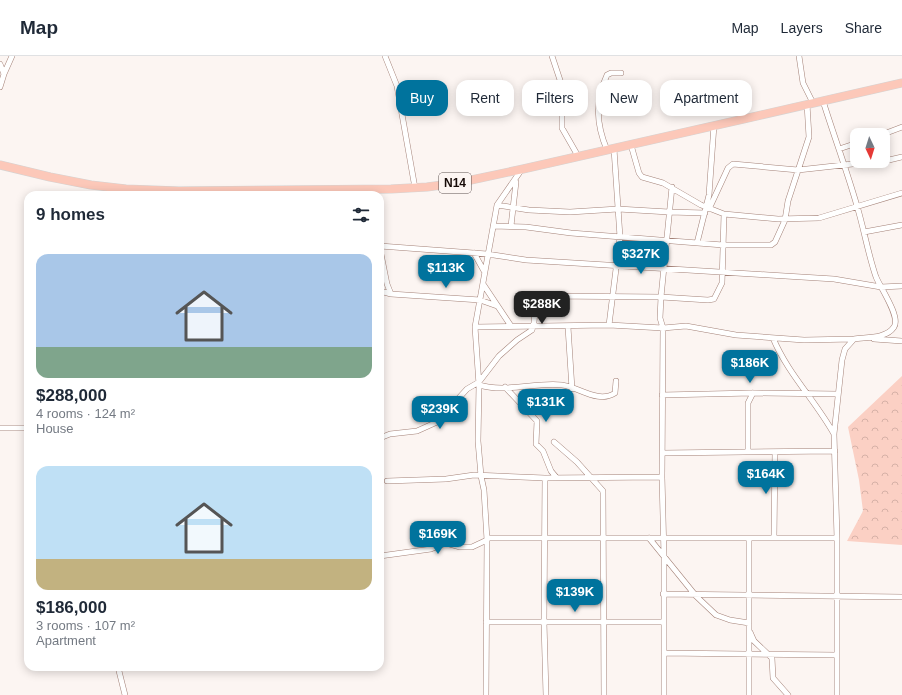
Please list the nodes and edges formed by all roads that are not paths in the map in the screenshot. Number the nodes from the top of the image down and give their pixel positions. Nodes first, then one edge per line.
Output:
1 (12, 56) edge
2 (385, 56) edge
3 (552, 56) edge
4 (799, 56) edge
5 (0, 64) edge
6 (621, 73) dead end
7 (4, 74) junction
8 (902, 83) edge
9 (0, 87) edge
10 (824, 101) junction
11 (810, 104) junction
12 (714, 125) junction
13 (902, 129) edge
14 (890, 132) edge
15 (631, 144) junction
16 (850, 145) edge
17 (610, 149) junction
18 (839, 149) junction
19 (578, 156) junction
20 (902, 157) edge
21 (0, 165) edge
22 (844, 165) junction
23 (523, 169) junction
24 (798, 170) junction
25 (516, 181) junction
26 (672, 187) junction
27 (415, 188) junction
28 (156, 191) edge
29 (347, 191) edge
30 (902, 193) edge
31 (497, 205) junction
32 (857, 206) junction
33 (512, 208) junction
34 (618, 208) junction
35 (707, 209) junction
36 (669, 212) junction
37 (724, 214) junction
38 (784, 220) junction
39 (902, 225) edge
40 (493, 226) junction
41 (511, 226) junction
42 (864, 232) junction
43 (620, 237) junction
44 (667, 240) junction
45 (697, 242) junction
46 (723, 245) junction
47 (384, 246) edge
48 (474, 253) junction
49 (487, 254) junction
50 (617, 265) junction
51 (664, 268) junction
52 (384, 269) edge
53 (484, 272) junction
54 (723, 272) junction
55 (483, 284) junction
56 (902, 286) edge
57 (881, 287) junction
58 (384, 292) edge
59 (391, 294) junction
60 (613, 296) junction
61 (661, 297) junction
62 (480, 300) junction
63 (497, 306) junction
64 (609, 325) junction
65 (511, 326) junction
66 (533, 326) junction
67 (475, 327) junction
68 (568, 327) junction
69 (663, 328) junction
70 (773, 338) junction
71 (867, 338) junction
72 (854, 339) junction
73 (902, 341) edge
74 (616, 381) dead end
75 (479, 384) junction
76 (505, 387) junction
77 (572, 389) junction
78 (753, 393) junction
79 (806, 393) junction
80 (837, 394) junction
81 (662, 395) junction
82 (0, 428) edge
83 (24, 428) edge
84 (834, 434) junction
85 (384, 436) edge
86 (554, 442) dead end
87 (835, 451) junction
88 (748, 452) junction
89 (775, 452) junction
90 (663, 453) junction
91 (481, 476) junction
92 (590, 477) junction
93 (662, 477) junction
94 (545, 478) junction
95 (556, 478) junction
96 (387, 481) dead end
97 (545, 538) junction
98 (603, 538) junction
99 (649, 538) junction
100 (663, 538) junction
101 (748, 538) junction
102 (774, 538) junction
103 (837, 538) junction
104 (487, 539) junction
105 (384, 555) edge
106 (664, 556) junction
107 (663, 594) junction
108 (696, 596) junction
109 (748, 596) junction
110 (836, 596) junction
111 (902, 597) edge
112 (604, 621) junction
113 (486, 622) junction
114 (544, 622) junction
115 (664, 622) junction
116 (749, 625) junction
117 (664, 653) junction
118 (749, 654) junction
119 (769, 654) junction
120 (836, 655) junction
121 (119, 671) edge
122 (125, 695) edge
123 (486, 695) edge
124 (546, 695) edge
125 (604, 695) edge
126 (664, 695) edge
127 (749, 695) edge
128 (788, 695) edge
129 (837, 695) edge

1 - 7 street
2 - 27 street
3 - 19 street
4 - 11 street
5 - 7 street
6 - 17 street
7 - 9 street
8 - 10 main road, N14
10 - 11 main road, N14
10 - 18 street
11 - 12 main road, N14
11 - 24 street
12 - 15 main road, N14
12 - 35 street
13 - 14 street
15 - 17 main road, N14
15 - 26 street
16 - 18 street
17 - 19 main road, N14
17 - 34 street
18 - 22 street
19 - 23 main road, N14
20 - 22 street
21 - 28 main road, N14
22 - 24 street
22 - 32 street
23 - 25 street
23 - 27 main road, N14
24 - 35 street
24 - 38 street
25 - 31 street
25 - 33 street
26 - 35 street
26 - 36 street
27 - 29 main road, N14
30 - 32 street
31 - 33 street
31 - 40 street
32 - 38 street
32 - 42 street
33 - 34 street
33 - 41 street
34 - 36 street
34 - 43 street
35 - 36 street
35 - 37 street
35 - 45 street
36 - 44 street
37 - 38 street
37 - 46 street
38 - 46 street
39 - 42 street
40 - 41 street
40 - 49 street
41 - 43 street
42 - 57 street
43 - 44 street
43 - 50 street
44 - 45 street
44 - 51 street
45 - 46 street
46 - 54 street
47 - 48 street
48 - 49 street
48 - 53 street
49 - 50 street
49 - 53 street
50 - 51 street
50 - 60 street
51 - 54 street
51 - 61 street
52 - 59 street
53 - 55 street
54 - 57 street
54 - 61 street
55 - 62 street
55 - 63 street
56 - 57 street
57 - 71 street
58 - 59 street
59 - 62 street
60 - 61 street
60 - 64 street
60 - 66 street
61 - 69 street
62 - 63 street
62 - 67 street
63 - 65 street
64 - 68 street
64 - 69 street
65 - 66 street
65 - 67 street
66 - 68 street
66 - 75 street
67 - 75 street
68 - 77 street
69 - 70 street
69 - 81 street
70 - 72 street
70 - 79 street
71 - 72 street
71 - 73 street
72 - 80 street
74 - 77 street
75 - 76 street
75 - 85 street
75 - 91 street
76 - 77 street
76 - 95 street
78 - 79 street
78 - 81 street
78 - 88 street
79 - 80 street
79 - 84 street
80 - 84 street
81 - 90 street
82 - 83 street
84 - 87 street
86 - 92 street
87 - 89 street
87 - 103 street
88 - 89 street
88 - 90 street
89 - 102 street
90 - 93 street
91 - 94 street
91 - 96 street
91 - 104 street
92 - 93 street
92 - 95 street
92 - 98 street
93 - 100 street
94 - 95 street
94 - 97 street
97 - 98 street
97 - 104 street
97 - 114 street
98 - 99 street
98 - 112 street
99 - 100 street
99 - 106 street
100 - 101 street
100 - 106 street
101 - 102 street
101 - 109 street
102 - 103 street
103 - 110 street
104 - 105 street
104 - 113 street
106 - 107 street
106 - 108 street
107 - 108 street
107 - 115 street
108 - 109 street
108 - 116 street
109 - 110 street
109 - 116 street
110 - 111 street
110 - 120 street
112 - 114 street
112 - 115 street
112 - 125 street
113 - 114 street
113 - 123 street
114 - 124 street
115 - 117 street
116 - 118 street
116 - 119 street
117 - 118 street
117 - 126 street
118 - 119 street
118 - 127 street
119 - 120 street
119 - 128 street
120 - 129 street
121 - 122 street

